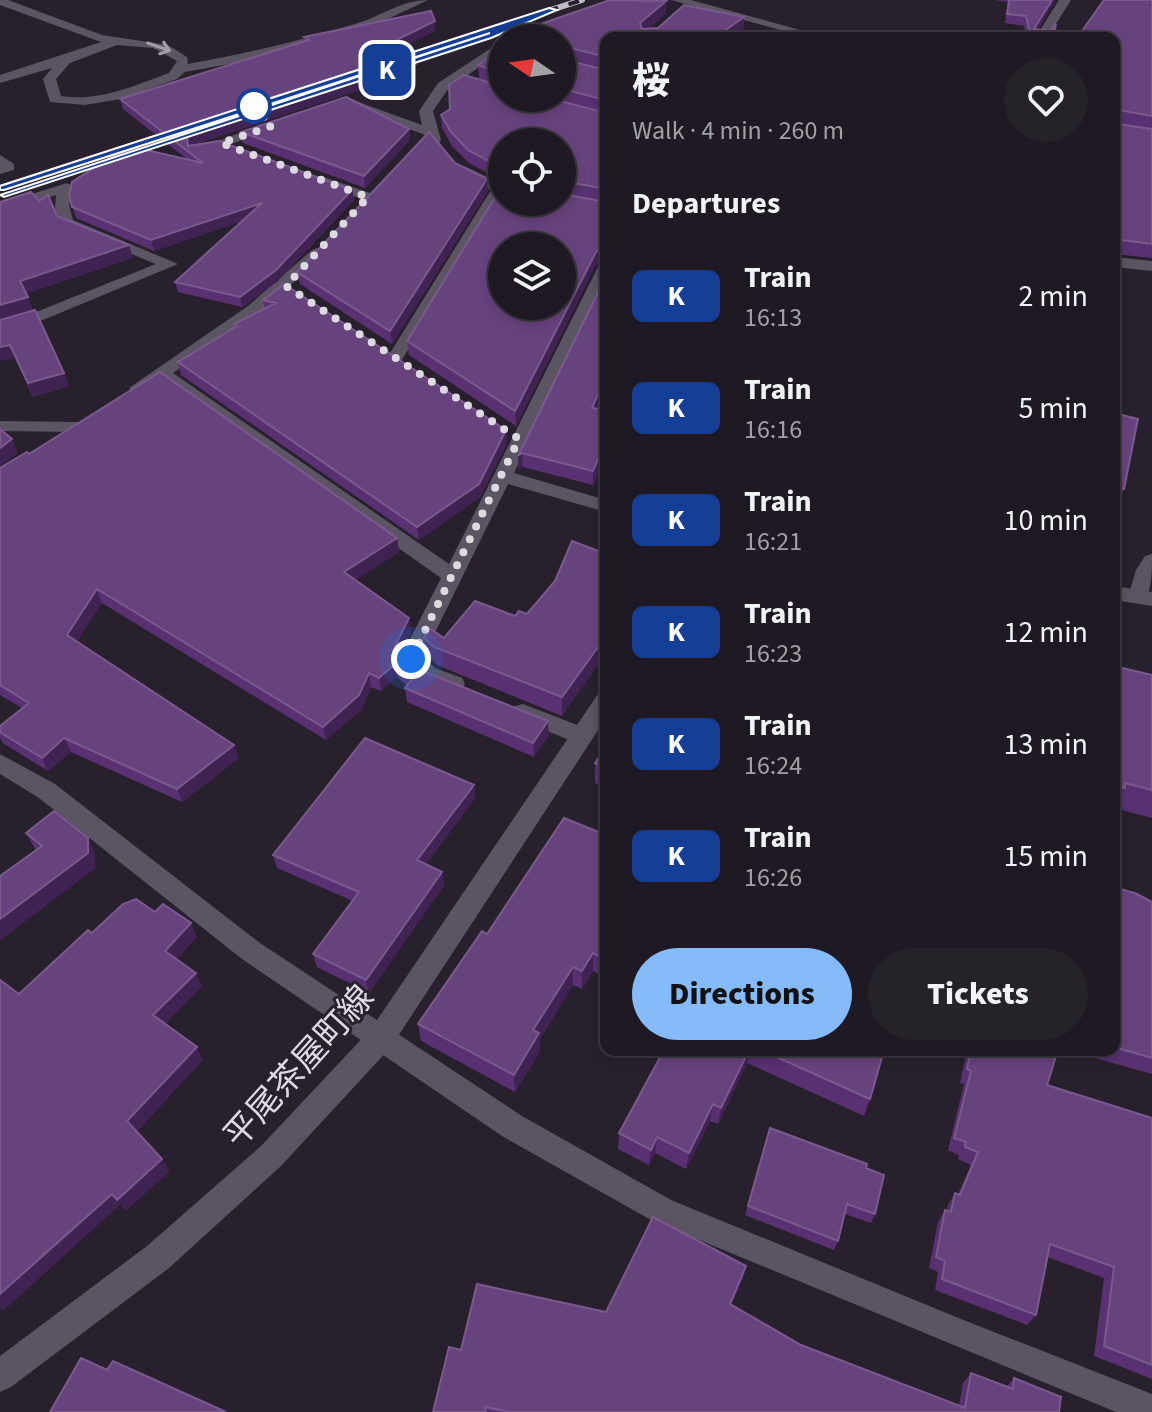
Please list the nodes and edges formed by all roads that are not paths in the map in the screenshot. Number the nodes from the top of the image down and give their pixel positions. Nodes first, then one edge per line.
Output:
1 (422, 0) edge
2 (1065, 0) edge
3 (0, 1) edge
4 (681, 5) edge
5 (83, 32) junction
6 (797, 32) edge
7 (1045, 32) edge
8 (115, 41) junction
9 (488, 56) edge
10 (66, 60) junction
11 (181, 69) junction
12 (454, 77) junction
13 (49, 79) junction
14 (0, 80) edge
15 (468, 82) edge
16 (334, 105) edge
17 (278, 124) edge
18 (424, 138) junction
19 (221, 143) junction
20 (197, 151) edge
21 (251, 154) edge
22 (0, 159) edge
23 (0, 170) edge
24 (310, 175) edge
25 (488, 184) edge
26 (368, 197) edge
27 (0, 209) edge
28 (488, 209) edge
29 (327, 242) edge
30 (1120, 263) edge
31 (1152, 266) edge
32 (600, 278) edge
33 (0, 327) edge
34 (395, 358) edge
35 (162, 373) junction
36 (126, 396) edge
37 (0, 426) edge
38 (51, 443) edge
39 (503, 476) junction
40 (600, 504) edge
41 (1152, 561) edge
42 (452, 576) junction
43 (1120, 594) edge
44 (1145, 598) edge
45 (470, 691) edge
46 (498, 702) edge
47 (600, 709) edge
48 (582, 736) junction
49 (0, 763) edge
50 (381, 1038) junction
51 (0, 1376) edge
52 (1152, 1410) edge

1 - 11 street
2 - 7 street
3 - 5 street
4 - 6 street
5 - 8 street
5 - 10 street
8 - 10 street
8 -> 11 street
9 - 12 street
10 - 13 street
10 - 14 street
11 - 13 street
12 - 15 street
12 - 18 street
13 - 14 street
16 - 18 street
17 - 19 street
18 - 25 street
19 - 20 street
19 - 21 street
22 - 23 street
24 - 26 street
27 - 33 street
28 - 34 street
29 - 35 street
30 - 31 street
32 - 39 street
35 - 36 street
35 - 42 street
37 - 38 street
39 - 40 street
39 - 42 street
41 - 44 street
42 - 45 street
43 - 44 street
46 - 48 street
47 - 48 street, 平尾茶屋町線
48 - 50 street, 平尾茶屋町線
49 - 50 street
50 - 51 street, 平尾茶屋町線
50 - 52 street

